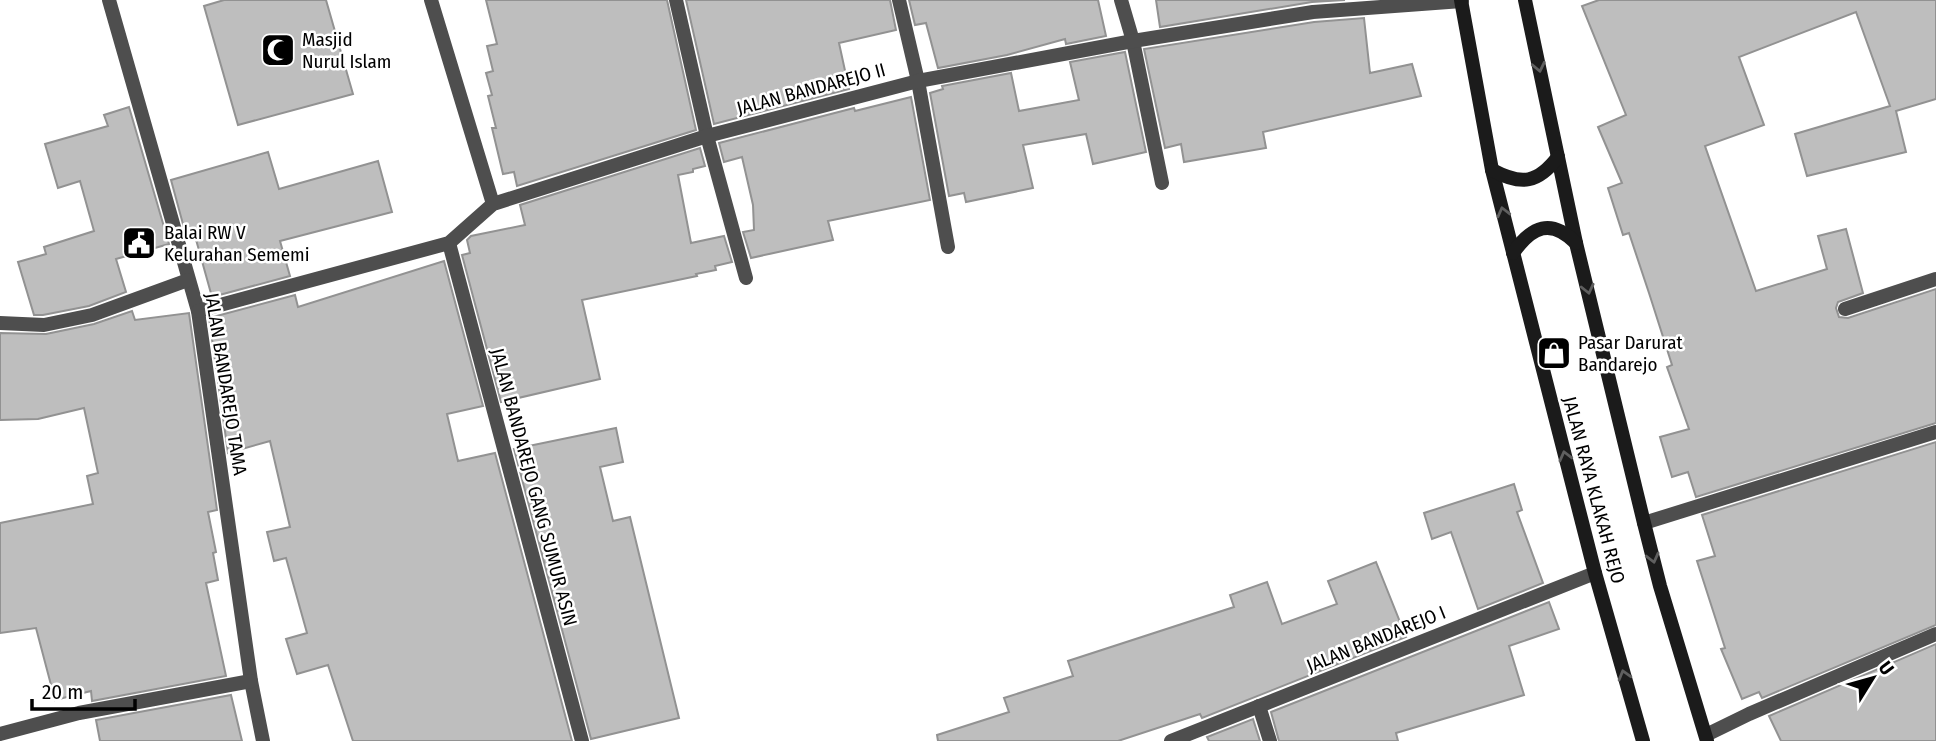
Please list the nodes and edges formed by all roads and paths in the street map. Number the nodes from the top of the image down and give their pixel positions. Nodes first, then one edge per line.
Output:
1 (109, 0) edge
2 (431, 0) edge
3 (676, 0) edge
4 (899, 0) edge
5 (1121, 0) edge
6 (1525, 0) edge
7 (1462, 1) edge
8 (1133, 41) junction
9 (918, 81) junction
10 (707, 136) junction
11 (1558, 157) junction
12 (1492, 170) junction
13 (1162, 183) dead end
14 (493, 204) junction
15 (449, 243) junction
16 (1576, 243) junction
17 (948, 247) dead end
18 (1513, 253) junction
19 (746, 278) dead end
20 (188, 279) junction
21 (1936, 279) edge
22 (1845, 309) dead end
23 (198, 311) junction
24 (0, 323) edge
25 (1936, 432) edge
26 (1644, 523) junction
27 (1595, 573) junction
28 (1936, 634) edge
29 (251, 681) junction
30 (1259, 706) junction
31 (0, 734) edge
32 (1707, 738) edge
33 (263, 741) edge
34 (582, 741) edge
35 (1171, 741) edge
36 (1270, 741) edge
37 (1643, 741) edge

1 - 20 street, JALAN BANDAREJO TAMA
2 - 14 street
3 - 10 street
4 - 9 street
5 - 8 street
6 -> 11 main road, JALAN RAYA KLAKAH REJO
7 - 8 street, JALAN BANDAREJO II
7 - 12 main road, JALAN RAYA KLAKAH REJO
8 - 9 street, JALAN BANDAREJO II
8 - 13 street
9 - 10 street, JALAN BANDAREJO II
9 - 17 street
10 - 14 street, JALAN BANDAREJO II
10 - 19 street
11 - 12 main road
11 - 16 main road, JALAN RAYA KLAKAH REJO
18 -> 12 main road, JALAN RAYA KLAKAH REJO
14 - 15 street, JALAN BANDAREJO II
15 - 23 street, JALAN BANDAREJO II
15 - 34 street, JALAN BANDAREJO GANG SUMUR ASIN
16 - 18 main road
16 -> 26 main road, JALAN RAYA KLAKAH REJO
27 -> 18 main road, JALAN RAYA KLAKAH REJO
20 - 23 street, JALAN BANDAREJO TAMA
20 - 24 street
21 - 22 street
23 - 29 street, JALAN BANDAREJO TAMA
25 - 26 street
26 -> 32 main road, JALAN RAYA KLAKAH REJO
27 - 30 street, JALAN BANDAREJO I
37 -> 27 main road, JALAN RAYA KLAKAH REJO
28 - 32 street
29 - 31 street
29 - 33 street, JALAN BANDAREJO TAMA
30 - 35 street, JALAN BANDAREJO I
30 - 36 street

